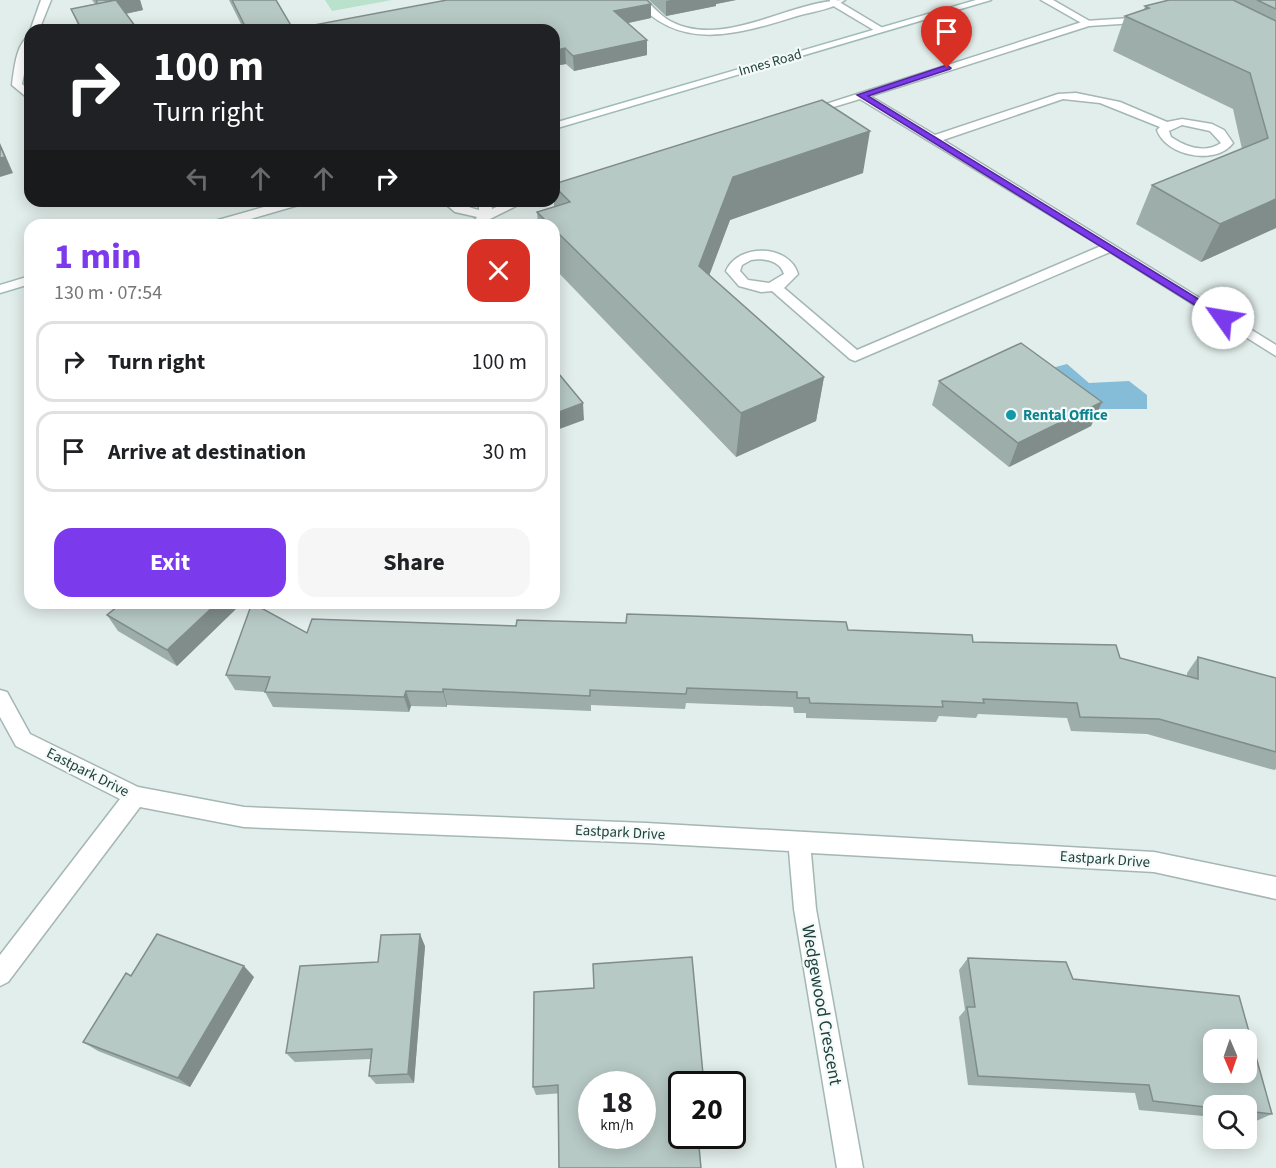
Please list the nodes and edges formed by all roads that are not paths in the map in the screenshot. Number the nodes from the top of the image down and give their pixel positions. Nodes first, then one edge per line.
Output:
1 (46, 0) edge
2 (640, 0) edge
3 (986, 0) edge
4 (1046, 0) edge
5 (837, 1) edge
6 (1154, 20) edge
7 (1088, 23) junction
8 (36, 24) edge
9 (881, 30) junction
10 (24, 53) edge
11 (24, 93) edge
12 (861, 95) junction
13 (793, 116) edge
14 (560, 124) edge
15 (1167, 126) junction
16 (932, 140) junction
17 (278, 207) edge
18 (456, 207) edge
19 (508, 207) edge
20 (236, 219) edge
21 (477, 219) edge
22 (485, 219) edge
23 (1111, 247) junction
24 (24, 282) edge
25 (775, 287) dead end
26 (0, 289) edge
27 (1276, 351) edge
28 (0, 698) edge
29 (135, 796) junction
30 (799, 842) junction
31 (1276, 888) edge
32 (0, 974) edge
33 (850, 1168) edge

1 - 8 street
2 - 5 street
3 - 9 street, Innes Road
4 - 7 street
5 - 9 street
6 - 7 street
7 - 12 street
9 - 14 street, Innes Road
10 - 11 street
12 - 13 street
12 - 16 street
15 - 15 street
15 - 16 street
16 - 23 street
17 - 20 street
18 - 21 street
19 - 22 street
23 - 25 street
23 - 27 street
24 - 26 street
28 - 29 street, Eastpark Drive
29 - 30 street, Eastpark Drive
29 - 32 street
30 - 31 street, Eastpark Drive
30 - 33 street, Wedgewood Crescent

